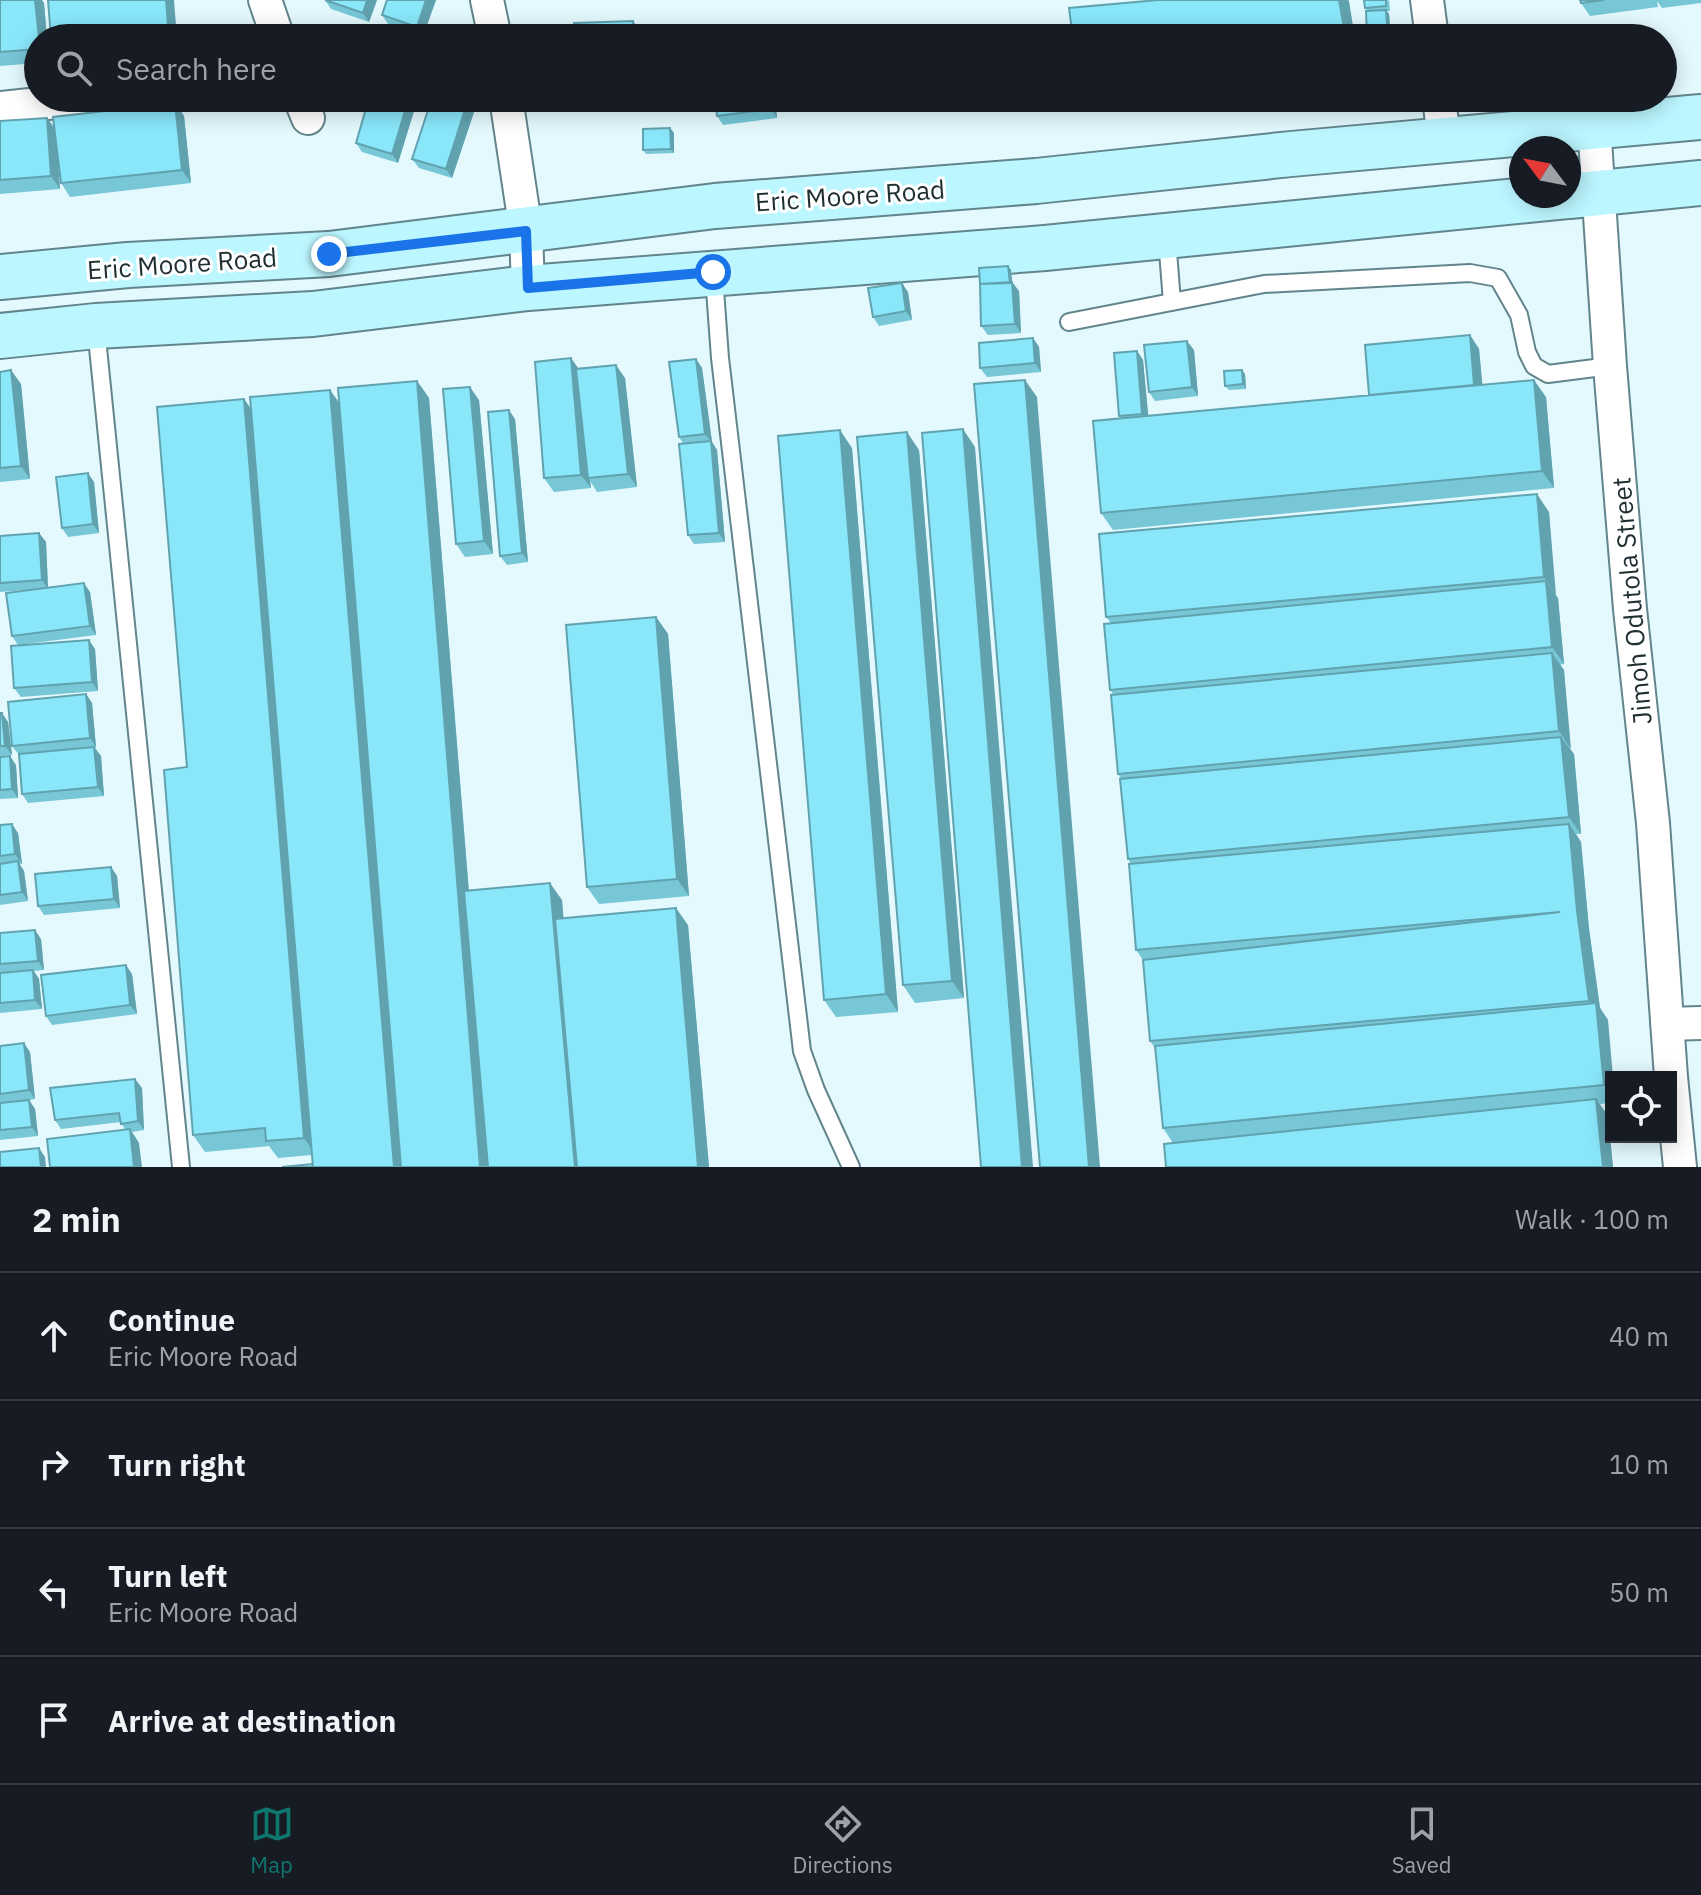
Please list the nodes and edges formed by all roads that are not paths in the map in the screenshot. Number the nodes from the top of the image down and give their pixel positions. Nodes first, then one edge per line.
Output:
1 (265, 0) edge
2 (487, 0) edge
3 (1427, 0) edge
4 (273, 24) edge
5 (492, 24) edge
6 (1430, 24) edge
7 (24, 105) edge
8 (0, 108) edge
9 (508, 112) edge
10 (1701, 117) edge
11 (1442, 119) edge
12 (1594, 125) junction
13 (1701, 183) edge
14 (1581, 186) edge
15 (1581, 195) edge
16 (1509, 202) edge
17 (1581, 206) edge
18 (526, 231) junction
19 (1167, 236) junction
20 (713, 272) junction
21 (0, 277) edge
22 (528, 288) junction
23 (1172, 302) junction
24 (1069, 322) dead end
25 (96, 326) junction
26 (0, 336) edge
27 (1610, 366) junction
28 (1701, 1023) edge
29 (1667, 1024) junction
30 (1671, 1071) edge
31 (1677, 1137) edge
32 (181, 1167) edge
33 (851, 1167) edge
34 (1680, 1167) edge

1 - 4 street
2 - 5 street
3 - 6 street
7 - 8 street
9 - 18 street
10 - 12 street, Eric Moore Road
11 - 12 street, Eric Moore Road
11 - 18 street, Eric Moore Road
12 - 14 street, Jimoh Odutola Street
13 - 15 street
16 - 19 street
17 - 27 street, Jimoh Odutola Street
18 - 21 street, Eric Moore Road
18 - 22 street
19 - 20 street
19 - 23 lane
20 - 22 street
20 - 33 lane
22 - 25 street
23 - 24 lane
23 - 27 lane
25 - 26 street
25 - 32 lane
27 - 29 street, Jimoh Odutola Street
28 - 29 street
29 - 30 street, Jimoh Odutola Street
31 - 34 street, Jimoh Odutola Street

